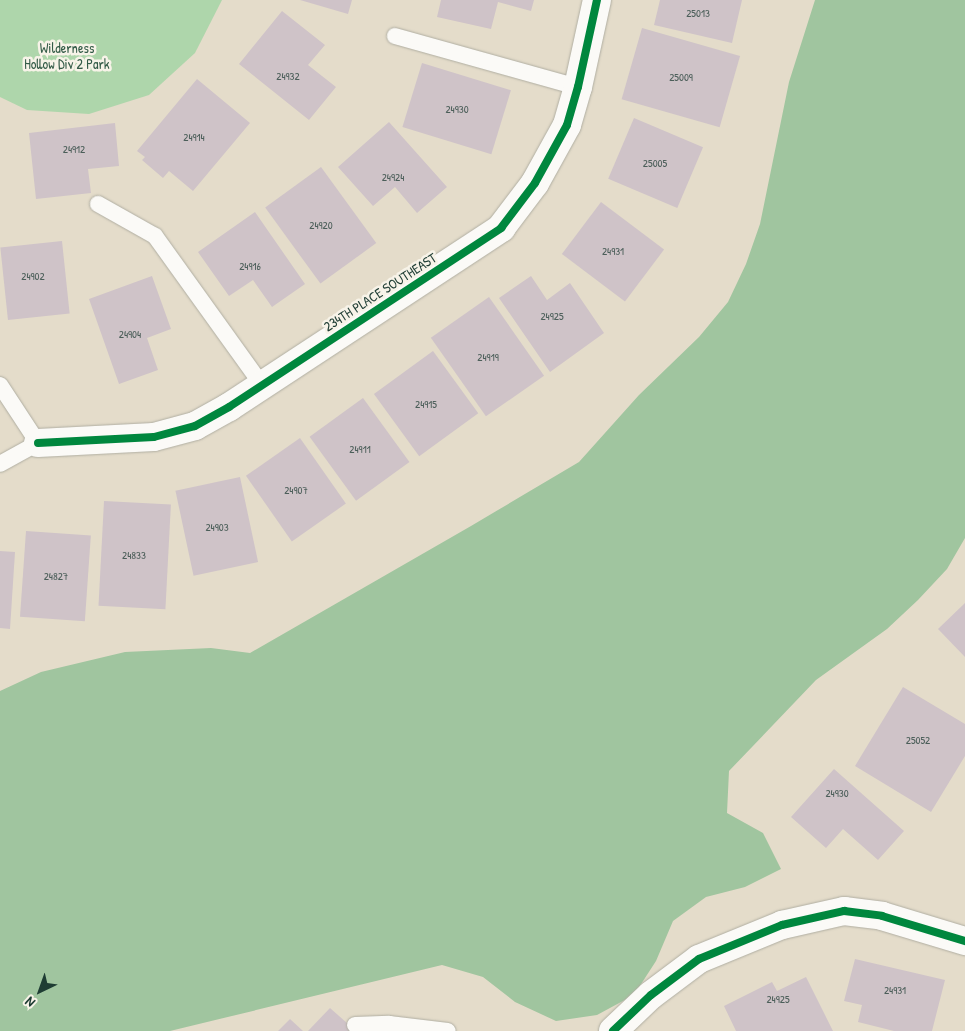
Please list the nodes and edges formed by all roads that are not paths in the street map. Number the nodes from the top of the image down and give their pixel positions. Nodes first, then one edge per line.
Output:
1 (597, 0) edge
2 (395, 36) dead end
3 (578, 86) junction
4 (98, 204) dead end
5 (0, 385) edge
6 (262, 385) junction
7 (38, 443) junction
8 (0, 464) edge
9 (965, 941) edge
10 (355, 1025) dead end
11 (448, 1031) edge
12 (613, 1031) edge

1 - 3 street, 234TH PLACE SOUTHEAST
2 - 3 lane
3 - 6 street, 234TH PLACE SOUTHEAST
4 - 6 lane
5 - 7 lane
6 - 7 street, 234TH PLACE SOUTHEAST
7 - 8 lane
9 - 12 street
10 - 11 lane

